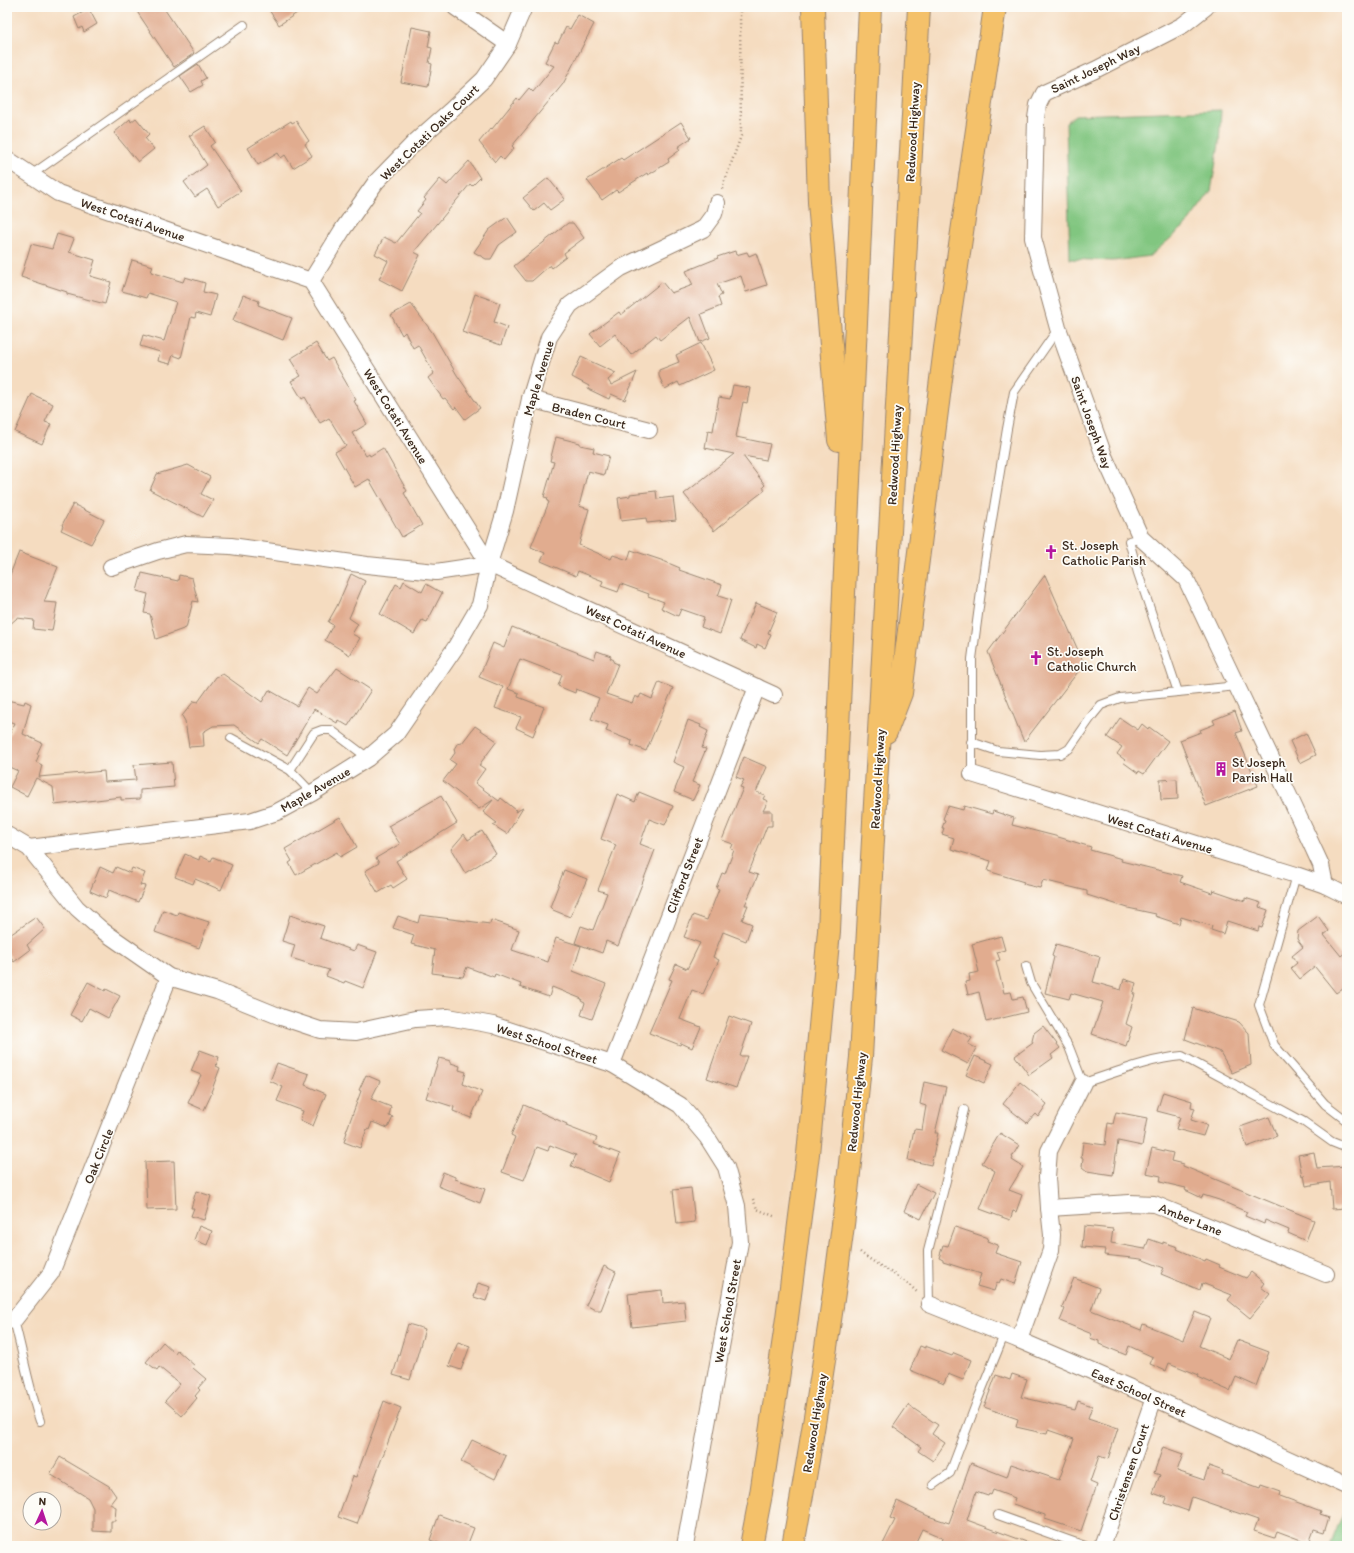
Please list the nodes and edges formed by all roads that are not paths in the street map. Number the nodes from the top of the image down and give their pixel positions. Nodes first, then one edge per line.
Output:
1 (455, 7) edge
2 (524, 7) edge
3 (813, 7) edge
4 (870, 7) edge
5 (919, 7) edge
6 (995, 7) edge
7 (1206, 7) edge
8 (244, 25) dead end
9 (508, 44) junction
10 (7, 160) edge
11 (31, 175) junction
12 (717, 203) road end
13 (311, 281) junction
14 (1058, 328) junction
15 (530, 399) junction
16 (649, 430) dead end
17 (847, 531) junction
18 (1141, 538) junction
19 (489, 564) junction
20 (111, 567) dead end
21 (1237, 686) junction
22 (757, 687) junction
23 (1178, 692) junction
24 (774, 695) dead end
25 (231, 738) dead end
26 (971, 742) junction
27 (878, 754) junction
28 (368, 758) junction
29 (290, 770) junction
30 (972, 774) joint
31 (312, 792) junction
32 (7, 835) edge
33 (29, 848) junction
34 (1296, 876) junction
35 (1325, 885) junction
36 (1347, 896) edge
37 (1026, 966) dead end
38 (169, 977) junction
39 (612, 1064) junction
40 (1083, 1083) junction
41 (964, 1110) dead end
42 (1347, 1121) edge
43 (1347, 1148) edge
44 (1049, 1208) junction
45 (1326, 1274) dead end
46 (929, 1304) joint
47 (10, 1321) edge
48 (1011, 1338) junction
49 (1154, 1398) junction
50 (40, 1421) dead end
51 (933, 1485) dead end
52 (1347, 1486) edge
53 (998, 1515) dead end
54 (685, 1546) edge
55 (751, 1546) edge
56 (793, 1546) edge
57 (1085, 1546) edge
58 (1102, 1546) edge

1 - 9 street
2 - 9 street, West Cotati Oaks Court
3 - 17 highway
4 - 17 highway
5 - 27 highway, Redwood Highway
6 - 27 highway
7 - 14 street, Saint Joseph Way
8 - 11 lane
9 - 13 street, West Cotati Oaks Court
10 - 11 street, West Cotati Avenue
11 - 13 street, West Cotati Avenue
12 - 15 street, Maple Avenue
13 - 19 street, West Cotati Avenue
14 - 18 street, Saint Joseph Way
14 - 26 lane
15 - 16 street, Braden Court
15 - 19 street, Maple Avenue
17 - 55 highway
18 - 21 street, Saint Joseph Way
18 - 23 lane
19 - 20 street
19 - 22 street, West Cotati Avenue
19 - 28 street, Maple Avenue
21 - 23 lane
21 - 35 street, Saint Joseph Way
22 - 24 street, West Cotati Avenue
22 - 39 street, Clifford Street
23 - 26 lane
25 - 29 lane
26 - 30 lane
27 - 56 highway, Redwood Highway
28 - 29 lane
28 - 31 street, Maple Avenue
29 - 31 lane
30 - 34 street, West Cotati Avenue
31 - 33 street, Maple Avenue
32 - 33 street, West School Street
33 - 38 street, West School Street
34 - 35 street, West Cotati Avenue
34 - 42 lane
35 - 36 street, West Cotati Avenue
37 - 40 lane
38 - 39 street, West School Street
38 - 47 street, Oak Circle
39 - 54 street, West School Street
40 - 43 lane
40 - 44 street
41 - 46 lane
44 - 45 street, Amber Lane
44 - 48 street
46 - 48 street, East School Street
47 - 50 lane
48 - 49 street, East School Street
48 - 51 lane
49 - 52 street, East School Street
49 - 58 street, Christensen Court
53 - 57 lane

